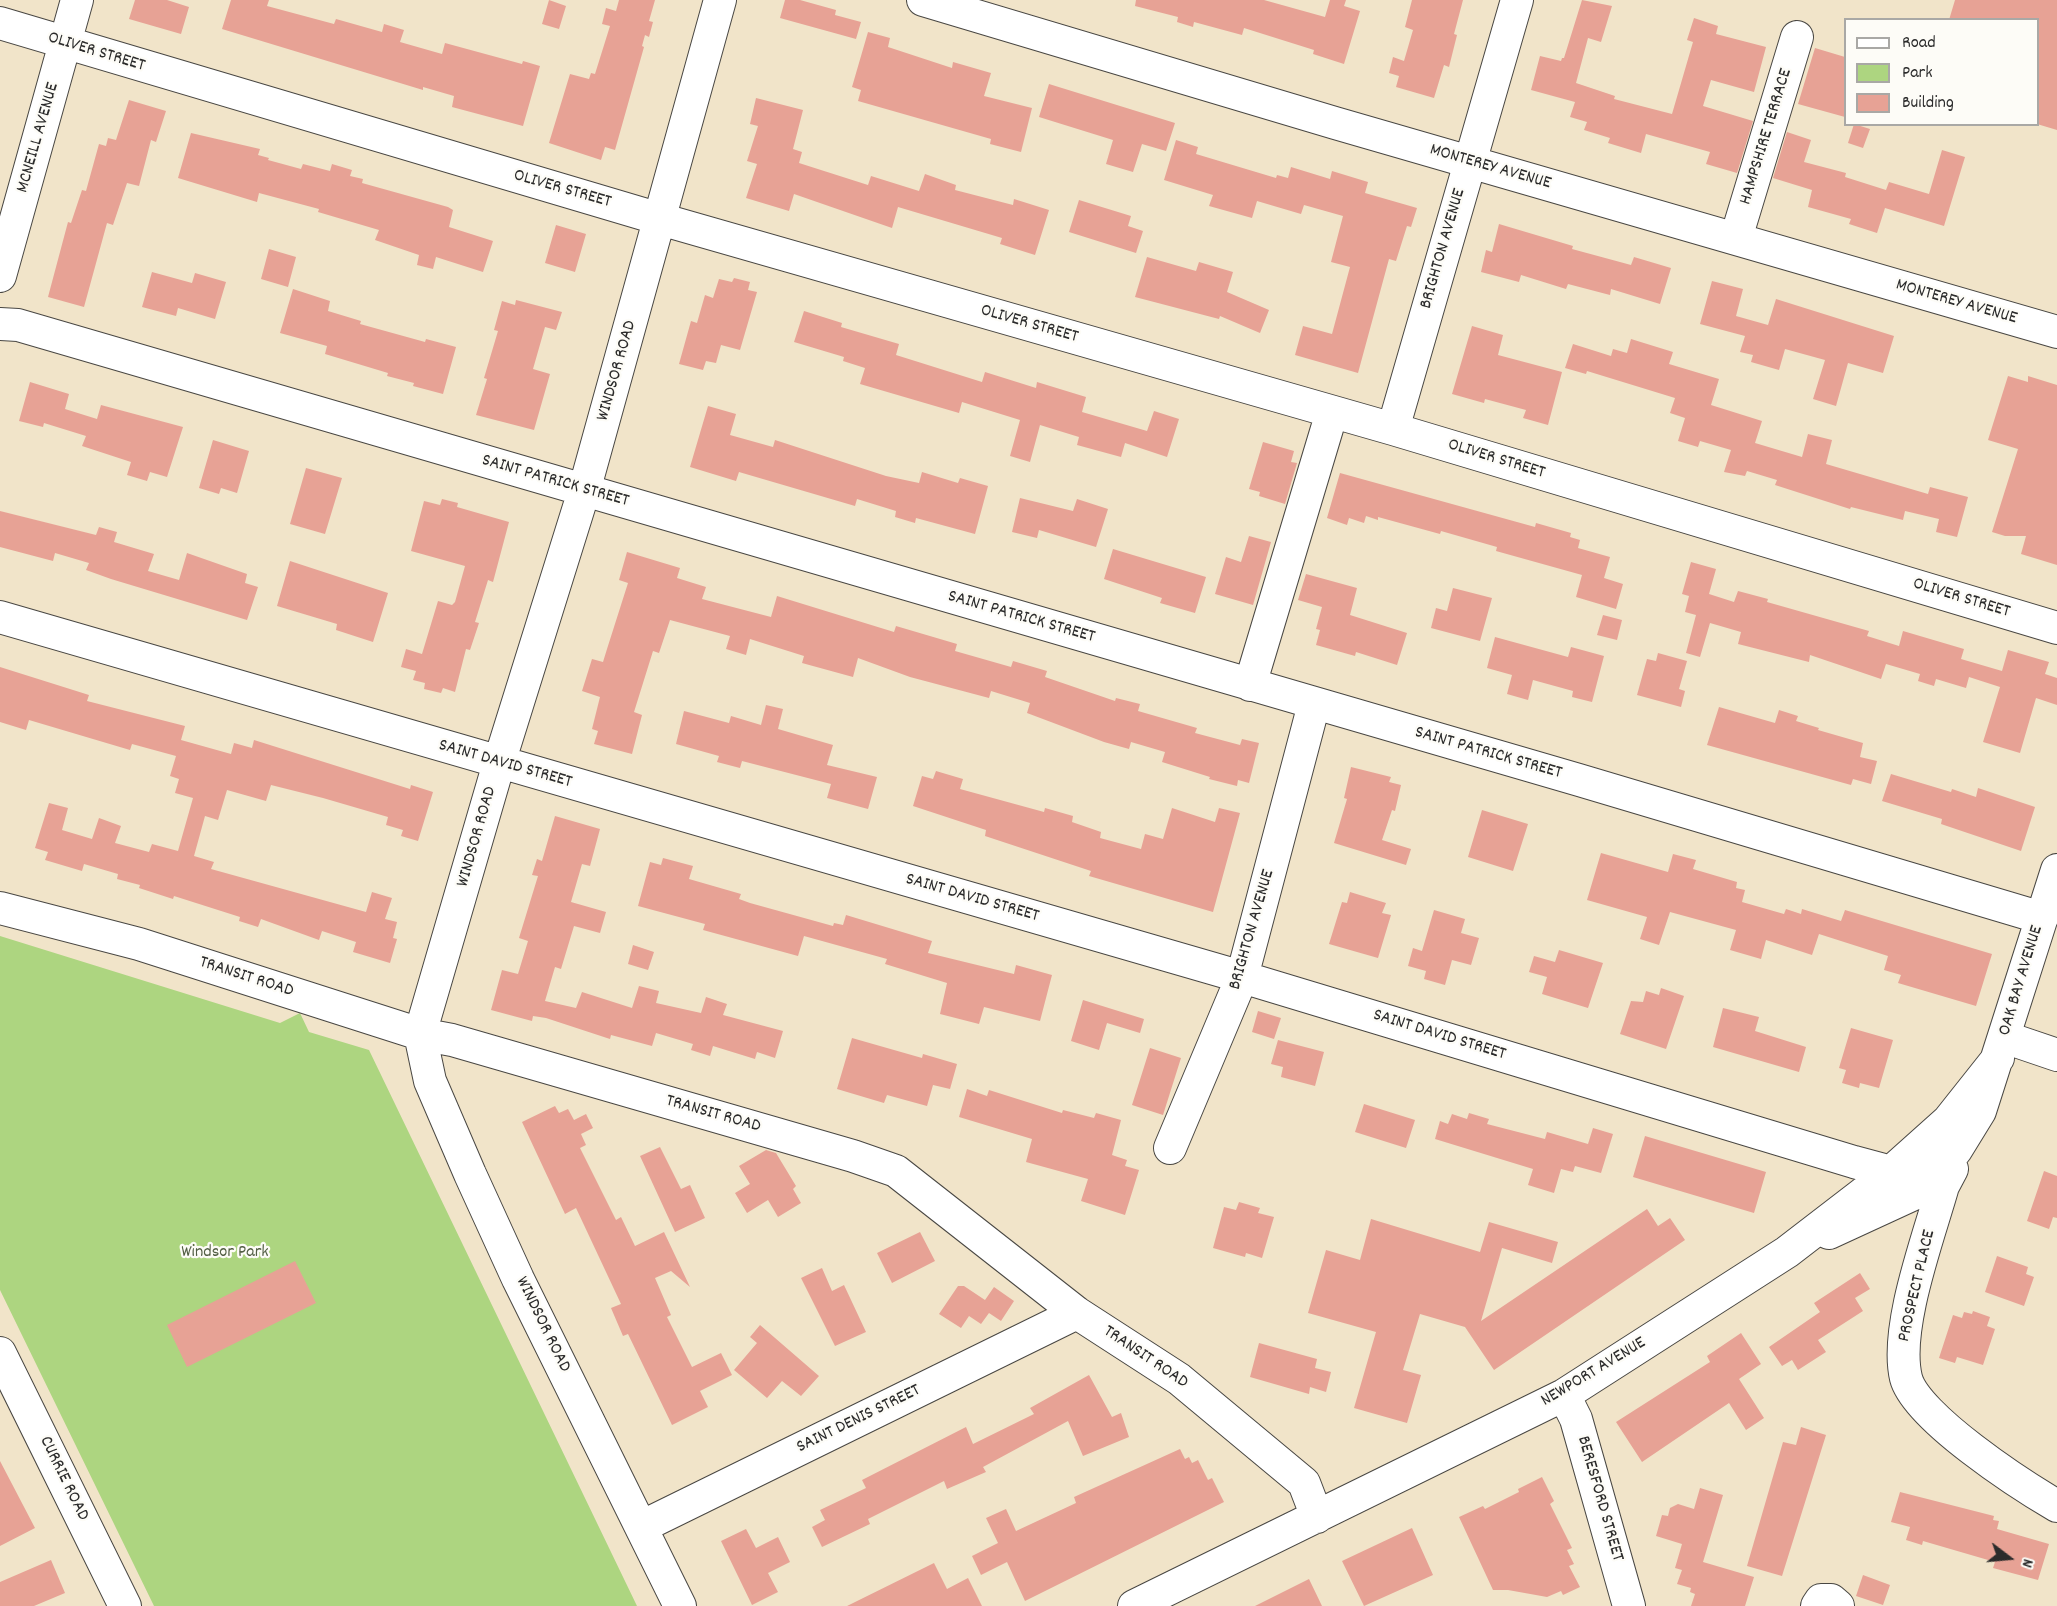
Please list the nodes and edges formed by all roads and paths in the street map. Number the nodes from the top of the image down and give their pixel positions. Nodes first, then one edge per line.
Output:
1 (77, 0) edge
2 (720, 0) edge
3 (923, 0) edge
4 (1517, 0) edge
5 (0, 23) edge
6 (1797, 37) dead end
7 (65, 44) junction
8 (1468, 162) junction
9 (660, 219) junction
10 (1736, 238) junction
11 (0, 276) edge
12 (0, 324) edge
13 (2057, 332) edge
14 (1332, 412) junction
15 (1393, 429) junction
16 (584, 491) junction
17 (0, 617) edge
18 (2057, 628) edge
19 (1250, 685) junction
20 (1314, 704) junction
21 (499, 764) junction
22 (2057, 870) edge
23 (0, 908) edge
24 (2042, 918) junction
25 (1242, 977) junction
26 (420, 1034) junction
27 (2001, 1047) junction
28 (2057, 1055) edge
29 (1980, 1111) joint
30 (1170, 1148) dead end
31 (1891, 1172) junction
32 (1935, 1185) junction
33 (1787, 1252) junction
34 (1077, 1313) junction
35 (0, 1353) edge
36 (1563, 1395) junction
37 (2057, 1506) edge
38 (1317, 1517) junction
39 (641, 1527) junction
40 (125, 1606) edge
41 (681, 1606) edge
42 (1134, 1606) edge
43 (1629, 1606) edge
44 (1817, 1606) edge
45 (1838, 1606) edge

1 - 7 street, MCNEILL AVENUE
2 - 9 street, WINDSOR ROAD
3 - 8 street, MONTEREY AVENUE
4 - 8 street, BRIGHTON AVENUE
5 - 7 street, OLIVER STREET
6 - 10 street, HAMPSHIRE TERRACE
7 - 9 street, OLIVER STREET
7 - 11 street, MCNEILL AVENUE
8 - 10 street, MONTEREY AVENUE
8 - 15 street, BRIGHTON AVENUE
9 - 14 street, OLIVER STREET
9 - 16 street, WINDSOR ROAD
10 - 13 street, MONTEREY AVENUE
12 - 16 street, SAINT PATRICK STREET
14 - 15 street, OLIVER STREET
14 - 19 street
15 - 18 street, OLIVER STREET
16 - 19 street, SAINT PATRICK STREET
16 - 21 street, WINDSOR ROAD
17 - 21 street, SAINT DAVID STREET
19 - 20 street, SAINT PATRICK STREET
20 - 24 street, SAINT PATRICK STREET
20 - 25 street, BRIGHTON AVENUE
21 - 25 street, SAINT DAVID STREET
21 - 26 street, WINDSOR ROAD
22 - 24 street, OAK BAY AVENUE
23 - 26 street, TRANSIT ROAD
24 - 27 street, OAK BAY AVENUE
25 - 30 street, BRIGHTON AVENUE
25 - 31 street, SAINT DAVID STREET
26 - 34 street, TRANSIT ROAD
26 - 39 street, WINDSOR ROAD
27 - 28 street
27 - 29 street, OAK BAY AVENUE
27 - 31 street, NEWPORT AVENUE
29 - 32 street, PROSPECT PLACE
31 - 32 street, SAINT DAVID STREET
31 - 33 street, NEWPORT AVENUE
32 - 33 street
32 - 37 street, PROSPECT PLACE
33 - 36 street, NEWPORT AVENUE
34 - 38 street, TRANSIT ROAD
34 - 39 street, SAINT DENIS STREET
35 - 40 street, CURRIE ROAD
36 - 38 street, NEWPORT AVENUE
36 - 43 street, BERESFORD STREET
38 - 42 street, NEWPORT AVENUE
39 - 41 street, WINDSOR ROAD
44 - 45 street

